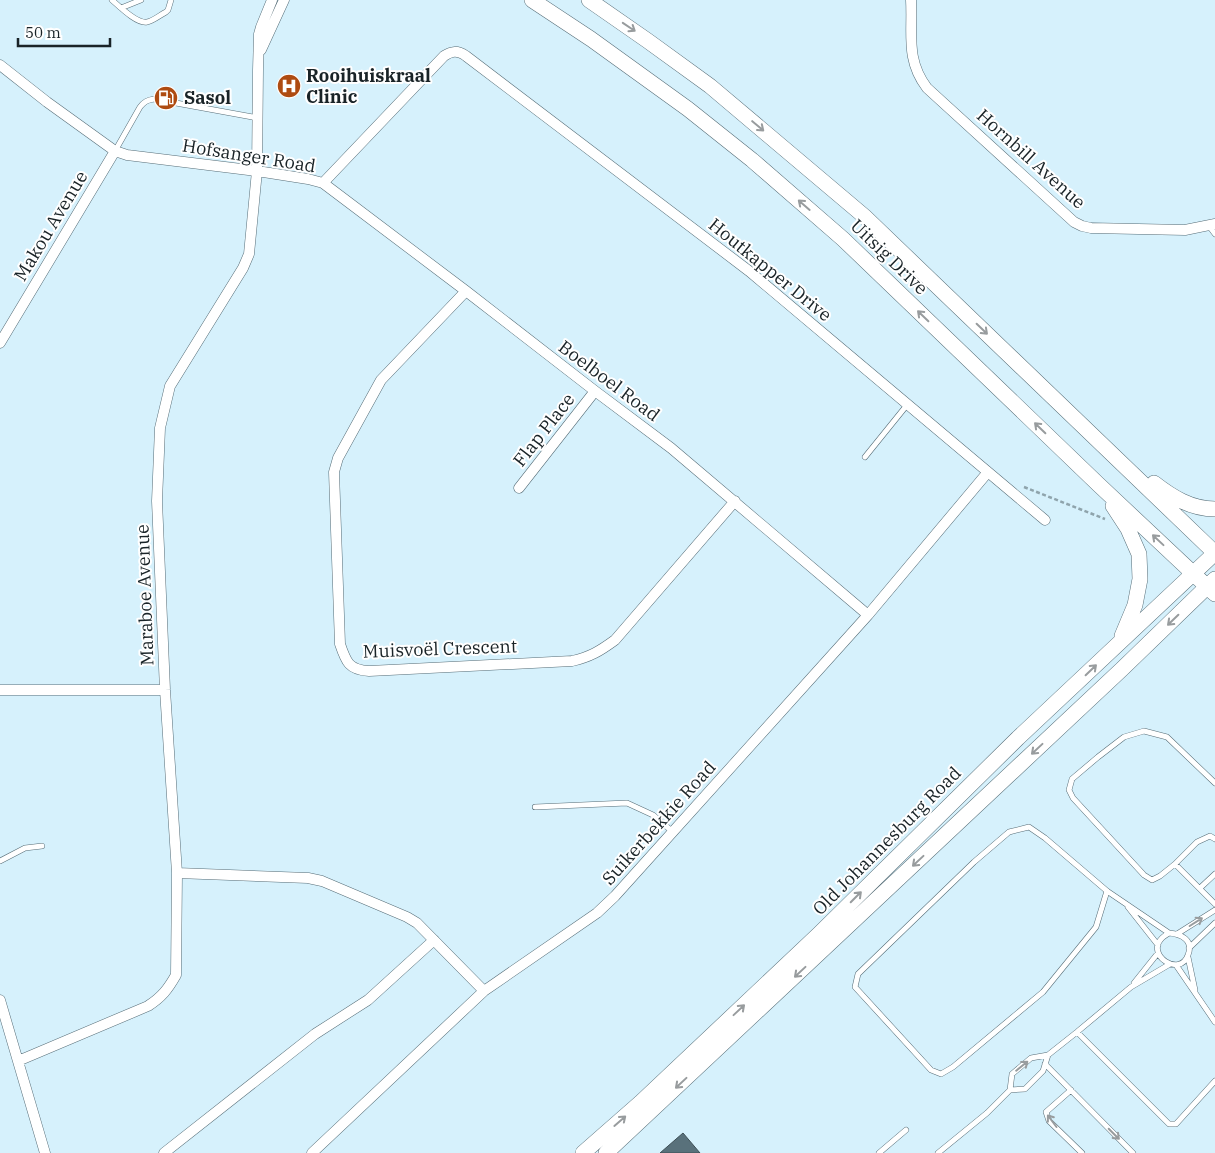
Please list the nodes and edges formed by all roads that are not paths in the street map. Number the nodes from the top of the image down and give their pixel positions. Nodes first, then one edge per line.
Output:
1 (112, 0) edge
2 (141, 0) edge
3 (171, 0) edge
4 (272, 0) edge
5 (284, 0) edge
6 (532, 0) edge
7 (588, 0) edge
8 (911, 0) edge
9 (121, 8) junction
10 (259, 53) junction
11 (466, 56) joint
12 (0, 65) edge
13 (258, 118) junction
14 (115, 151) junction
15 (257, 171) junction
16 (323, 183) junction
17 (1213, 228) edge
18 (466, 291) junction
19 (0, 342) edge
20 (595, 391) junction
21 (907, 405) junction
22 (1092, 434) junction
23 (865, 457) dead end
24 (988, 472) junction
25 (1100, 485) junction
26 (519, 488) dead end
27 (735, 501) junction
28 (1215, 509) edge
29 (1045, 520) dead end
30 (1215, 553) edge
31 (1194, 573) junction
32 (1212, 586) edge
33 (868, 615) junction
34 (1118, 644) junction
35 (0, 690) edge
36 (165, 690) junction
37 (1215, 783) edge
38 (535, 807) dead end
39 (673, 832) junction
40 (1215, 839) edge
41 (42, 846) dead end
42 (0, 861) edge
43 (1175, 864) junction
44 (177, 873) junction
45 (1215, 874) edge
46 (1200, 888) junction
47 (1107, 891) junction
48 (1125, 902) junction
49 (1215, 904) edge
50 (1215, 910) edge
51 (1215, 923) edge
52 (1168, 934) junction
53 (1177, 934) junction
54 (434, 940) junction
55 (1158, 945) junction
56 (1189, 948) junction
57 (1158, 953) junction
58 (1188, 956) junction
59 (1170, 964) junction
60 (1176, 965) junction
61 (1130, 987) junction
62 (484, 991) junction
63 (1196, 993) junction
64 (0, 1000) edge
65 (1215, 1022) edge
66 (1077, 1032) junction
67 (1048, 1055) junction
68 (18, 1061) junction
69 (1046, 1064) junction
70 (1215, 1081) edge
71 (1010, 1090) junction
72 (1071, 1090) junction
73 (906, 1130) dead end
74 (45, 1153) edge
75 (164, 1153) edge
76 (312, 1153) edge
77 (583, 1153) edge
78 (606, 1153) edge
79 (879, 1153) edge
80 (938, 1153) edge
81 (1082, 1153) edge
82 (1134, 1153) edge

1 - 9 lane
2 - 9 lane
3 - 9 lane
4 - 10 street, Maraboe Avenue
5 - 10 street, Maraboe Avenue
25 -> 6 main road, Uitsig Drive
7 -> 22 main road, Uitsig Drive
8 - 17 street, Hornbill Avenue
10 - 13 street, Maraboe Avenue
11 - 16 street, Hofsanger Road
11 - 21 street, Houtkapper Drive
12 - 14 street, Hofsanger Road
13 - 14 lane
13 - 15 street, Maraboe Avenue
14 - 15 street, Hofsanger Road
14 - 19 street, Makou Avenue
15 - 16 street, Hofsanger Road
15 - 36 street, Maraboe Avenue
16 - 18 street, Boelboel Road
18 - 20 street, Boelboel Road
18 - 27 street, Muisvoël Crescent
20 - 26 street, Flap Place
20 - 27 street, Boelboel Road
21 - 23 lane
21 - 24 street, Houtkapper Drive
22 - 28 main road
22 - 30 main road, Uitsig Drive
24 - 29 street, Houtkapper Drive
24 - 33 street, Suikerbekkie Road
31 -> 25 main road, Uitsig Drive
25 - 34 main road
27 - 33 street, Boelboel Road
30 - 31 main road, Old Johannesburg Road
31 - 32 main road, Uitsig Drive
31 - 34 main road, Old Johannesburg Road
32 -> 78 main road, Old Johannesburg Road
33 - 39 street, Suikerbekkie Road
77 -> 34 main road, Old Johannesburg Road
35 - 36 street
36 - 44 street, Maraboe Avenue
37 - 43 lane
38 - 39 lane
39 - 62 street, Suikerbekkie Road
40 - 43 lane
41 - 42 lane
43 - 46 lane
44 - 54 street
44 - 68 street, Maraboe Avenue
45 - 46 lane
46 - 49 lane
47 - 47 lane
47 - 48 lane
48 - 52 lane
48 - 55 lane
53 -> 50 lane
51 - 56 lane
52 - 53 lane
52 - 55 lane
53 - 56 lane
54 - 62 street
54 - 75 street
55 - 57 lane
56 - 58 lane
57 - 59 lane
57 - 61 lane
58 - 60 lane
58 - 63 lane
59 - 60 lane
59 - 61 lane
60 - 63 lane
61 - 66 lane
62 - 76 street, Suikerbekkie Road
63 - 65 lane
64 - 68 street
66 - 67 lane
66 - 70 lane
67 - 69 lane
71 -> 67 lane
68 - 74 street
69 - 71 lane
69 - 72 lane
71 - 80 lane
81 -> 72 lane
72 -> 82 lane
73 - 79 lane

